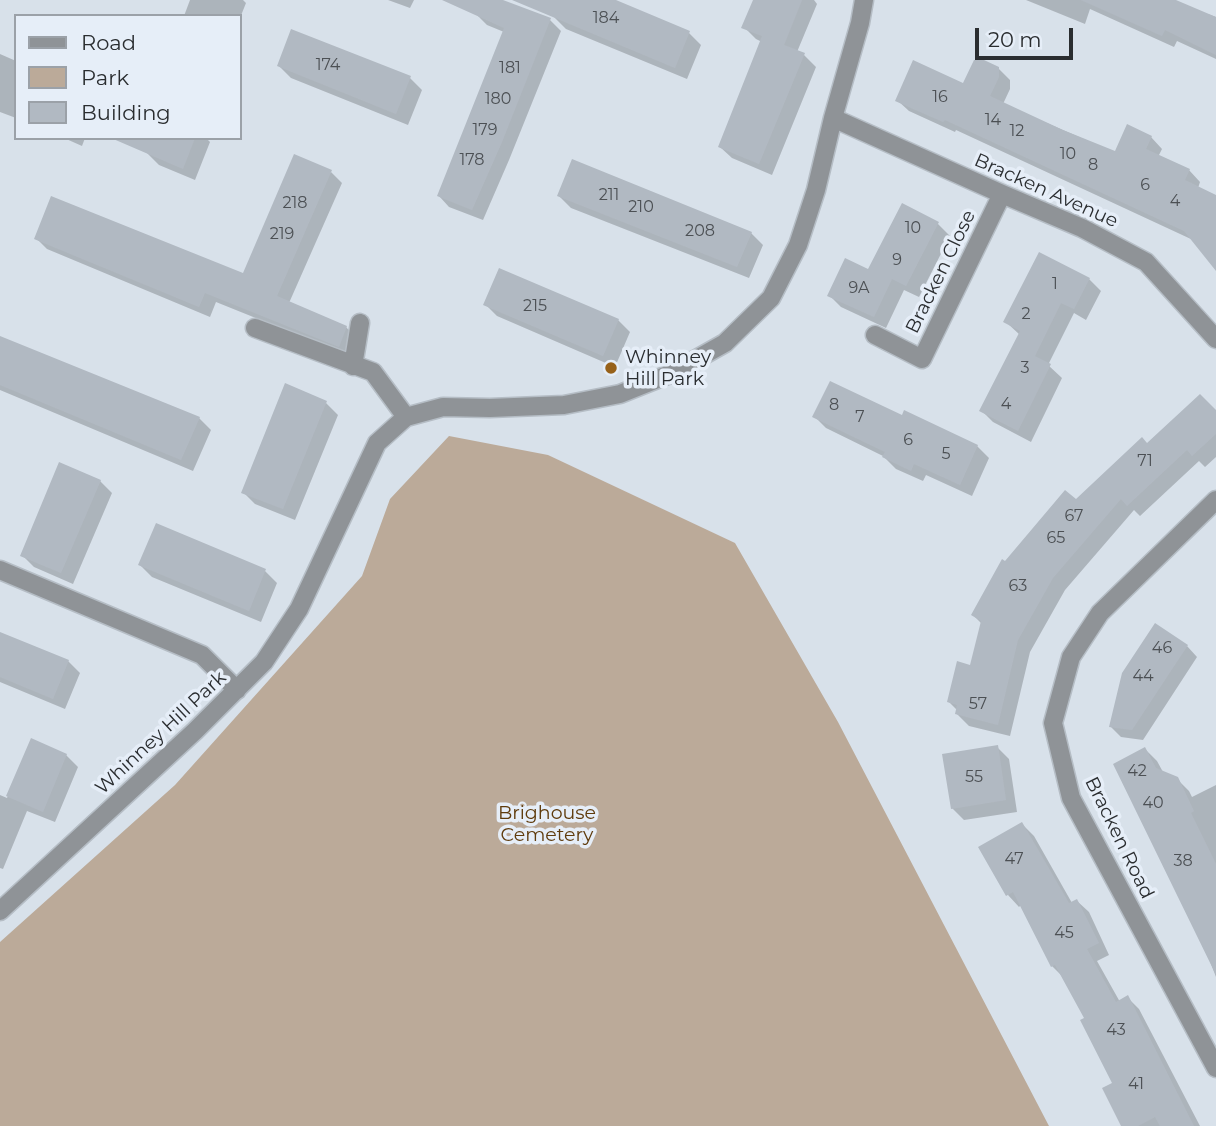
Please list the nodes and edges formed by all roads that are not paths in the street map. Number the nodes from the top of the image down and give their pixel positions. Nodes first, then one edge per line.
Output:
1 (864, 0) edge
2 (833, 118) junction
3 (1002, 194) junction
4 (360, 323) dead end
5 (255, 328) dead end
6 (875, 335) dead end
7 (1216, 339) edge
8 (353, 366) junction
9 (406, 417) junction
10 (1216, 500) edge
11 (0, 570) edge
12 (237, 690) junction
13 (0, 911) edge
14 (1216, 1068) edge

1 - 2 street, Whinney Hill Park
2 - 3 street, Bracken Avenue
2 - 9 street, Whinney Hill Park
3 - 6 street, Bracken Close
3 - 7 street, Bracken Avenue
4 - 8 street
5 - 8 street
8 - 9 street
9 - 12 street, Whinney Hill Park
10 - 14 street, Bracken Road
11 - 12 street
12 - 13 street, Whinney Hill Park

